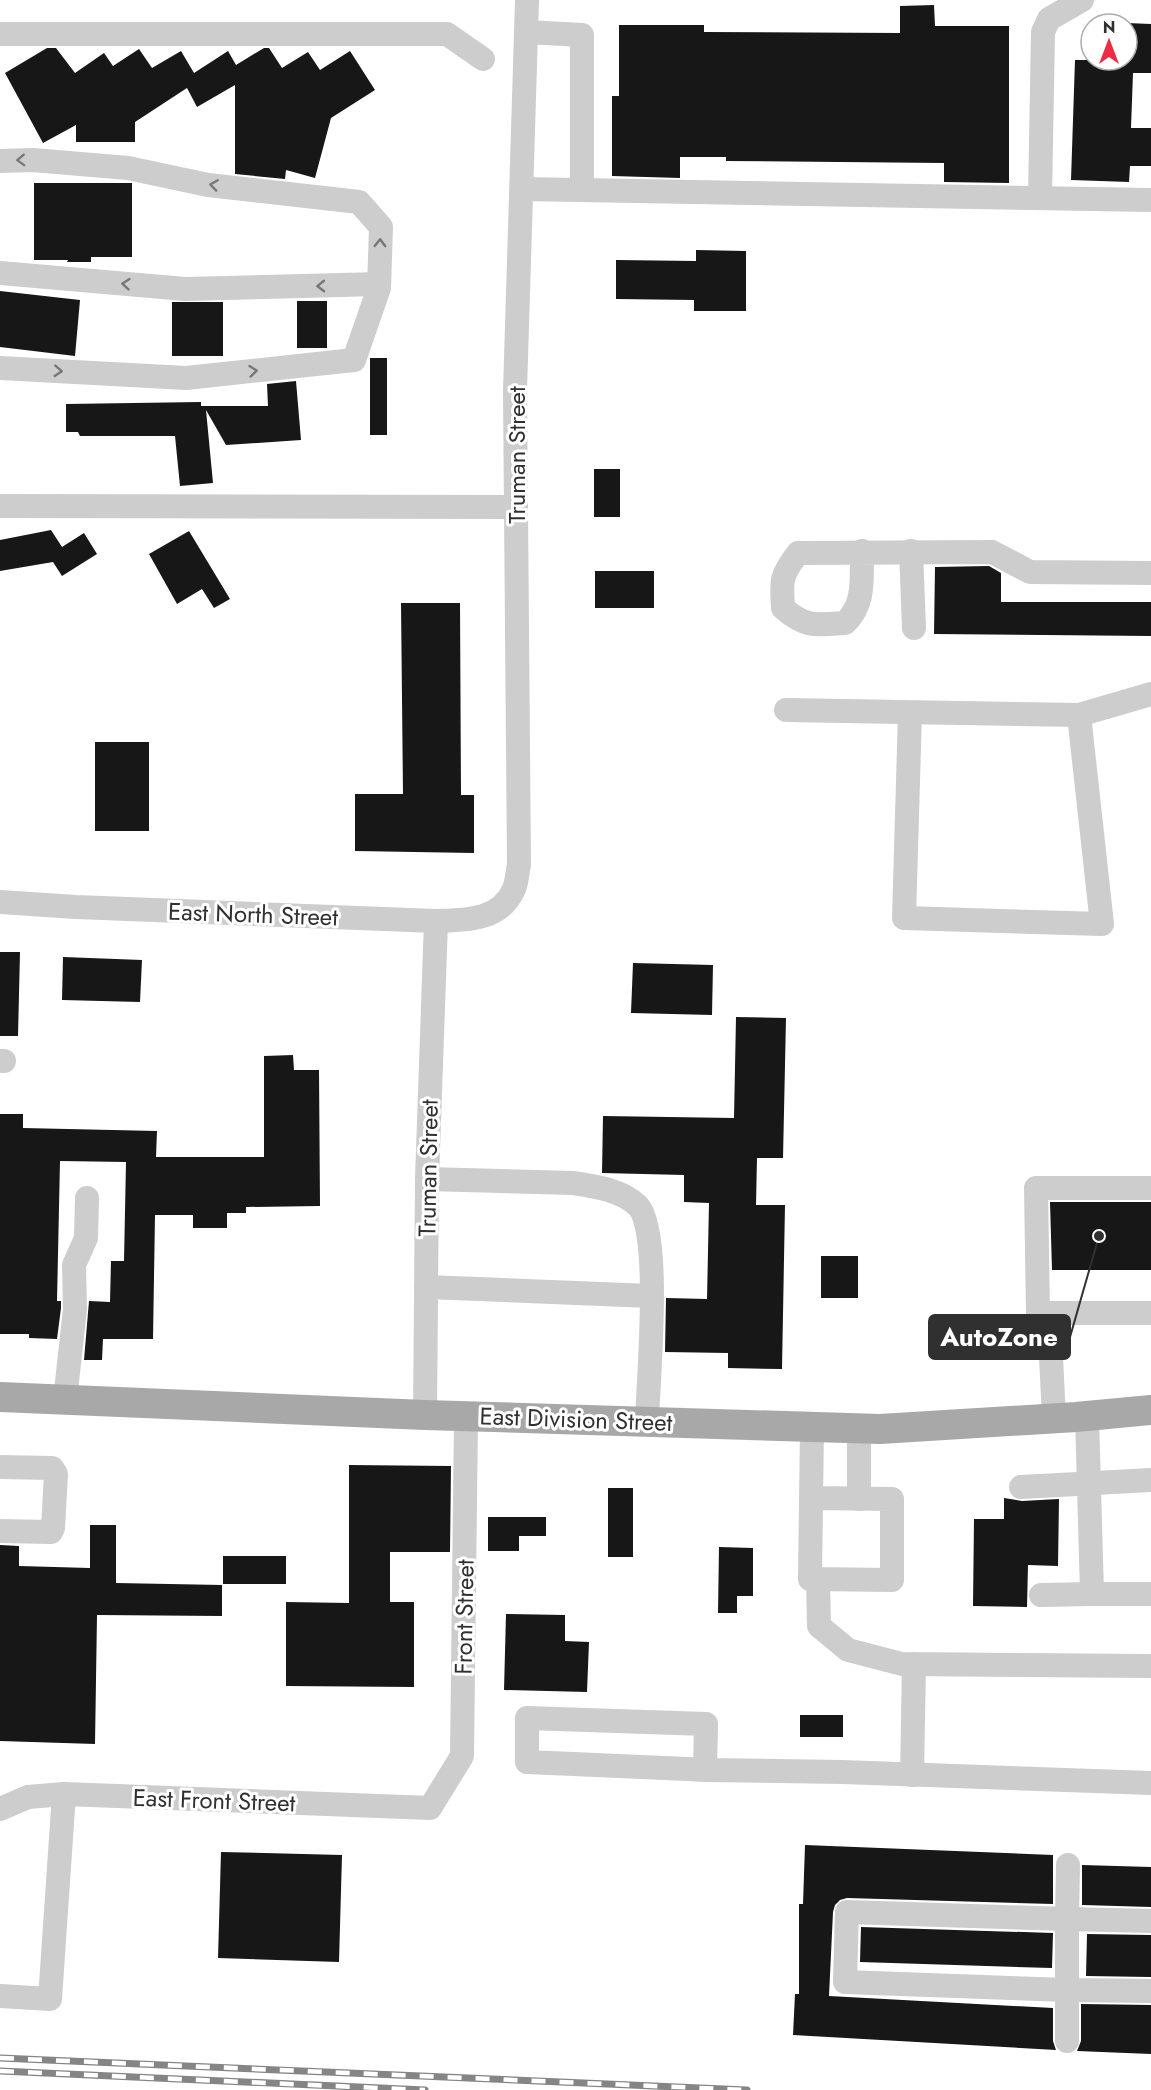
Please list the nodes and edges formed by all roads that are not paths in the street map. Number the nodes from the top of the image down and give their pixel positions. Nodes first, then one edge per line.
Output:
1 (527, 0) edge
2 (1082, 0) edge
3 (526, 32) junction
4 (0, 34) edge
5 (483, 59) dead end
6 (0, 161) edge
7 (522, 189) junction
8 (582, 190) junction
9 (1040, 198) junction
10 (1151, 200) edge
11 (0, 273) edge
12 (379, 284) junction
13 (0, 368) edge
14 (0, 506) edge
15 (516, 507) junction
16 (862, 551) dead end
17 (911, 551) junction
18 (1151, 573) edge
19 (914, 628) dead end
20 (1151, 694) edge
21 (786, 710) dead end
22 (910, 713) junction
23 (1079, 715) junction
24 (0, 902) edge
25 (502, 906) joint
26 (436, 921) junction
27 (427, 1179) junction
28 (1151, 1188) edge
29 (87, 1198) dead end
30 (426, 1287) junction
31 (651, 1296) junction
32 (1038, 1313) junction
33 (1151, 1313) edge
34 (0, 1397) edge
35 (65, 1400) junction
36 (1151, 1410) edge
37 (424, 1415) junction
38 (466, 1416) junction
39 (1087, 1416) junction
40 (1054, 1418) junction
41 (647, 1421) junction
42 (812, 1427) junction
43 (859, 1428) junction
44 (0, 1467) edge
45 (1151, 1480) edge
46 (1089, 1483) junction
47 (1021, 1487) dead end
48 (811, 1498) junction
49 (859, 1499) junction
50 (0, 1531) edge
51 (818, 1579) junction
52 (1092, 1594) junction
53 (1151, 1594) edge
54 (1041, 1595) dead end
55 (914, 1664) junction
56 (1151, 1666) edge
57 (705, 1770) junction
58 (912, 1774) junction
59 (1151, 1783) edge
60 (64, 1794) junction
61 (430, 1808) joint
62 (0, 1809) edge
63 (1068, 1865) dead end
64 (1067, 1919) junction
65 (1151, 1921) edge
66 (1066, 1990) junction
67 (1151, 1991) edge
68 (0, 1996) edge
69 (1066, 2041) dead end

1 - 3 street, Truman Street
2 - 9 street
3 - 7 street, Truman Street
3 - 8 street
4 - 5 street
12 -> 6 street
7 - 8 street
7 - 15 street, Truman Street
8 - 9 street
9 - 10 street
12 -> 11 street
13 -> 12 street
14 - 15 street
15 - 25 street, Truman Street
16 - 17 street
17 - 18 street
17 - 19 street
20 - 23 street
21 - 22 street
22 - 23 street
22 - 23 street
24 - 26 street, East North Street
25 - 26 street, East North Street
26 - 27 street, Truman Street
27 - 30 street, Truman Street
27 - 31 street
28 - 32 street
29 - 35 street
30 - 31 street
30 - 37 street, Truman Street
31 - 41 street
32 - 33 street
32 - 40 street
34 - 35 main road, East Division Street
35 - 37 main road, East Division Street
36 - 39 main road, East Division Street
37 - 38 main road, East Division Street
38 - 41 main road, East Division Street
38 - 61 street, Front Street
39 - 40 main road, East Division Street
39 - 46 street
40 - 43 main road, East Division Street
41 - 42 main road, East Division Street
42 - 43 main road, East Division Street
42 - 48 street
43 - 49 street
44 - 50 street
45 - 46 street
46 - 47 street
46 - 52 street
48 - 49 street
48 - 51 street
49 - 51 street
51 - 55 street
52 - 53 street
52 - 54 street
55 - 56 street
55 - 58 street
57 - 57 street
57 - 58 street
58 - 59 street
60 - 61 street, East Front Street
60 - 62 street, East Front Street
60 - 68 street
63 - 64 street
64 - 65 street
64 - 66 street
64 - 66 street
66 - 67 street
66 - 69 street

